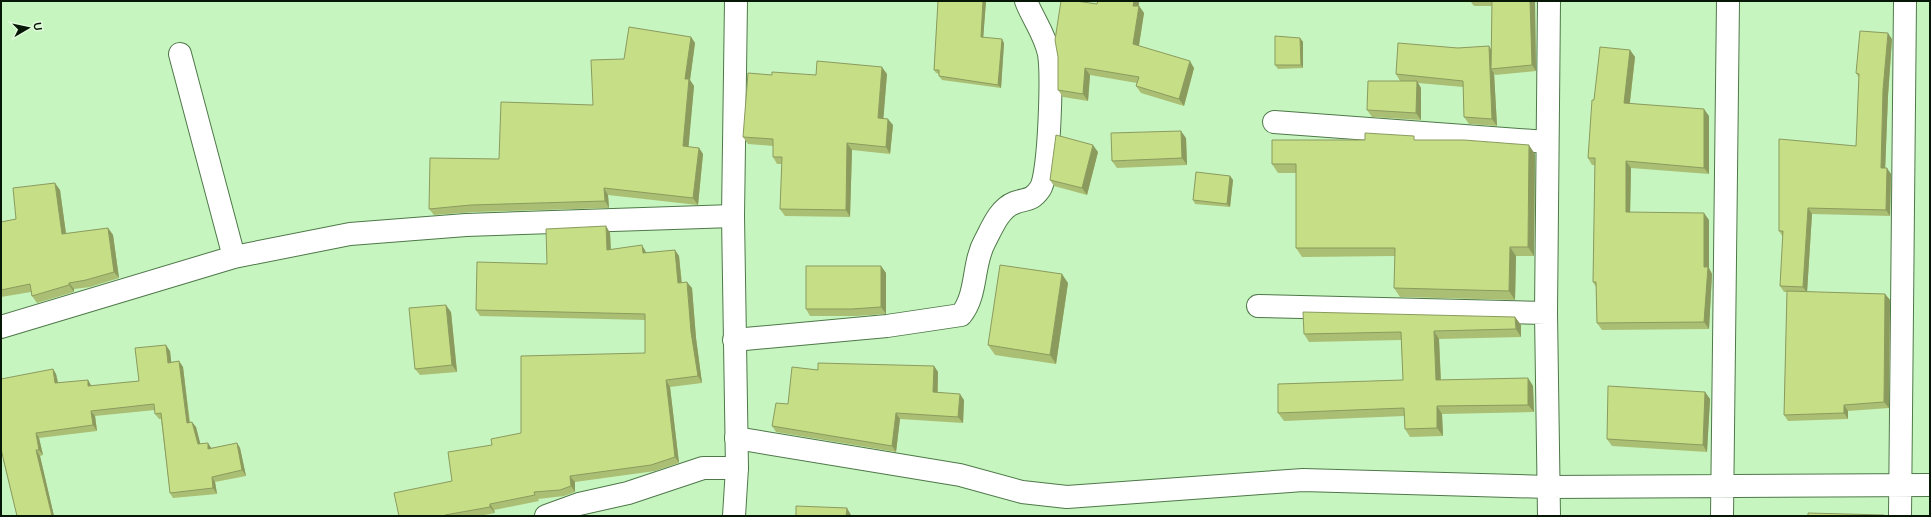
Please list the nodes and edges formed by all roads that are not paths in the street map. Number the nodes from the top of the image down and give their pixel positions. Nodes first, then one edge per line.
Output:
1 (736, 1) edge
2 (1026, 1) edge
3 (1549, 1) edge
4 (1728, 1) edge
5 (1906, 1) edge
6 (180, 54) dead end
7 (1274, 122) dead end
8 (1547, 142) junction
9 (733, 216) junction
10 (234, 257) junction
11 (1258, 306) dead end
12 (1546, 313) junction
13 (1, 327) edge
14 (734, 340) junction
15 (736, 438) junction
16 (736, 468) junction
17 (1900, 484) junction
18 (1930, 485) edge
19 (1548, 487) junction
20 (1722, 487) junction
21 (546, 516) edge
22 (734, 516) edge
23 (1549, 516) edge
24 (1722, 516) edge
25 (1900, 516) edge

1 - 9 street
2 - 14 street
3 - 8 street
4 - 20 street
5 - 17 street
6 - 10 street
7 - 8 street
8 - 12 street
9 - 10 street
9 - 14 street
10 - 13 street
11 - 12 street
12 - 19 street
14 - 15 street
15 - 16 street
15 - 19 street
16 - 21 street
16 - 22 street
17 - 18 street
17 - 20 street
17 - 25 street
19 - 20 street
19 - 23 street
20 - 24 street

